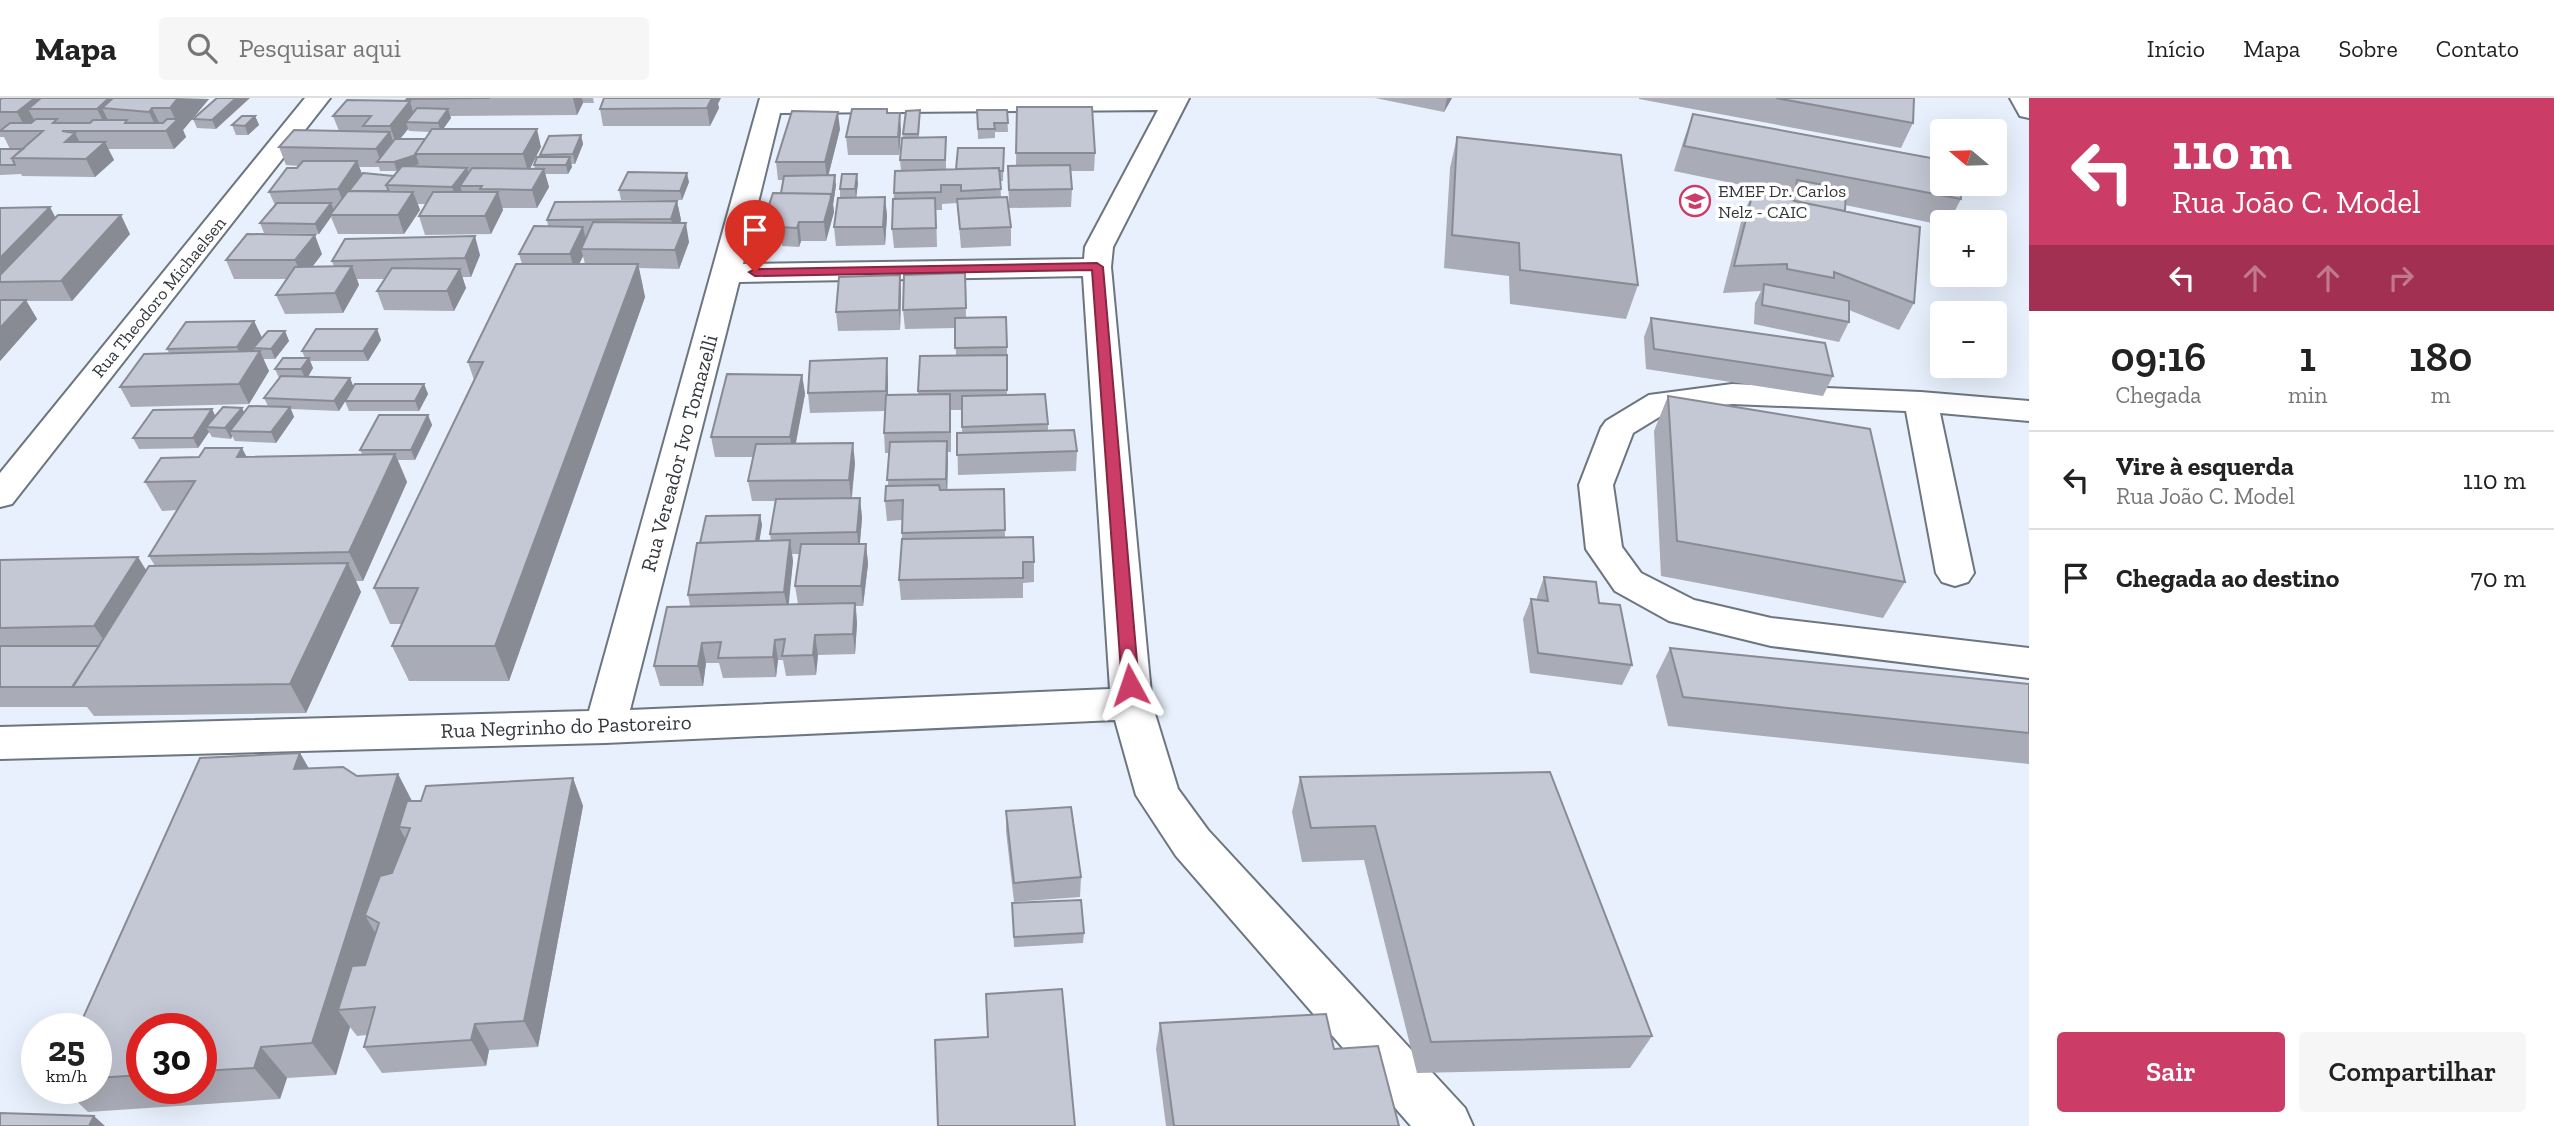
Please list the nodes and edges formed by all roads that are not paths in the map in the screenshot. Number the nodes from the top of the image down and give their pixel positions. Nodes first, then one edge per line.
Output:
1 (318, 98) edge
2 (2022, 98) edge
3 (1176, 101) edge
4 (771, 102) edge
5 (2029, 111) edge
6 (1097, 267) junction
7 (729, 273) junction
8 (1921, 402) junction
9 (2029, 411) edge
10 (0, 496) edge
11 (1955, 573) dead end
12 (2029, 663) edge
13 (1132, 704) junction
14 (606, 727) junction
15 (0, 743) edge
16 (1446, 1126) edge

1 - 10 street, Rua Theodoro Michaelsen
2 - 5 street
3 - 4 street
3 - 6 street
4 - 7 street, Rua Vereador Ivo Tomazelli
6 - 7 street
6 - 13 street
7 - 14 street, Rua Vereador Ivo Tomazelli
8 - 9 street
8 - 11 street
8 - 12 street
13 - 14 street, Rua Negrinho do Pastoreiro
13 - 16 street
14 - 15 street, Rua Negrinho do Pastoreiro

